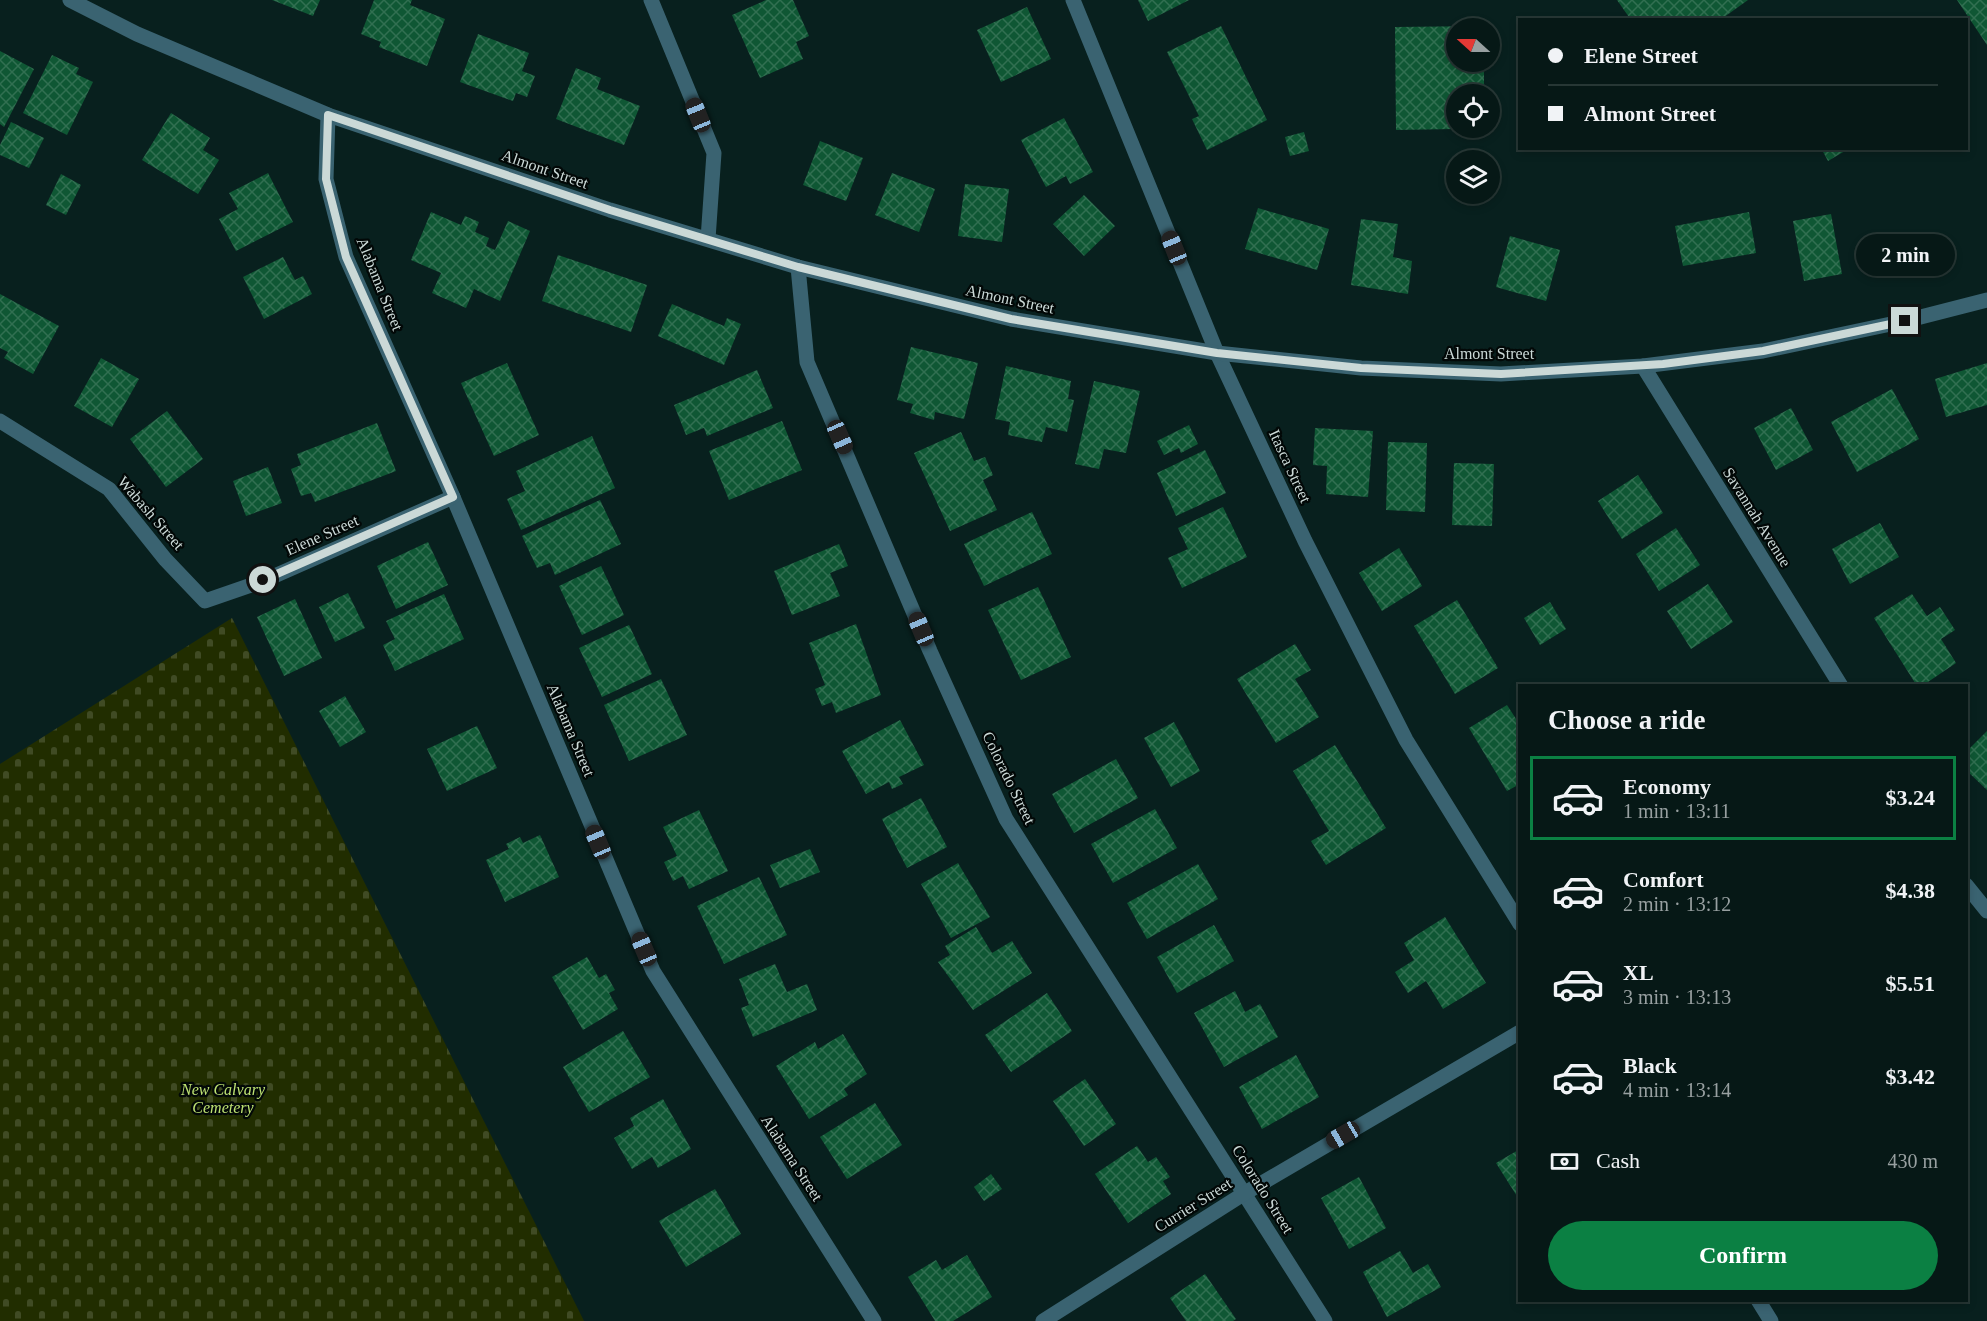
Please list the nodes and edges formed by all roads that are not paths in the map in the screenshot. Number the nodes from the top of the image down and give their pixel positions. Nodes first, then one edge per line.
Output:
1 (70, 0) edge
2 (651, 0) edge
3 (1073, 0) edge
4 (328, 115) junction
5 (708, 239) junction
6 (798, 267) junction
7 (1987, 300) edge
8 (1217, 353) junction
9 (1643, 366) junction
10 (0, 421) edge
11 (453, 497) junction
12 (205, 601) joint
13 (1840, 684) edge
14 (1968, 887) edge
15 (1987, 911) edge
16 (1518, 921) edge
17 (1518, 1033) edge
18 (1245, 1193) junction
19 (1759, 1302) edge
20 (874, 1321) edge
21 (1043, 1321) edge
22 (1324, 1321) edge
23 (1771, 1321) edge

1 - 4 street, Almont Street
2 - 5 street
3 - 8 street, Itasca Street
4 - 5 street, Almont Street
4 - 11 street, Alabama Street
5 - 6 street, Almont Street
6 - 8 street, Almont Street
6 - 18 street, Colorado Street
7 - 9 street, Almont Street
8 - 9 street, Almont Street
8 - 16 street, Itasca Street
9 - 13 street, Savannah Avenue
10 - 12 street, Wabash Street
11 - 12 street, Elene Street
11 - 20 street, Alabama Street
14 - 15 street
17 - 18 street, Currier Street
18 - 21 street, Currier Street
18 - 22 street, Colorado Street
19 - 23 street

